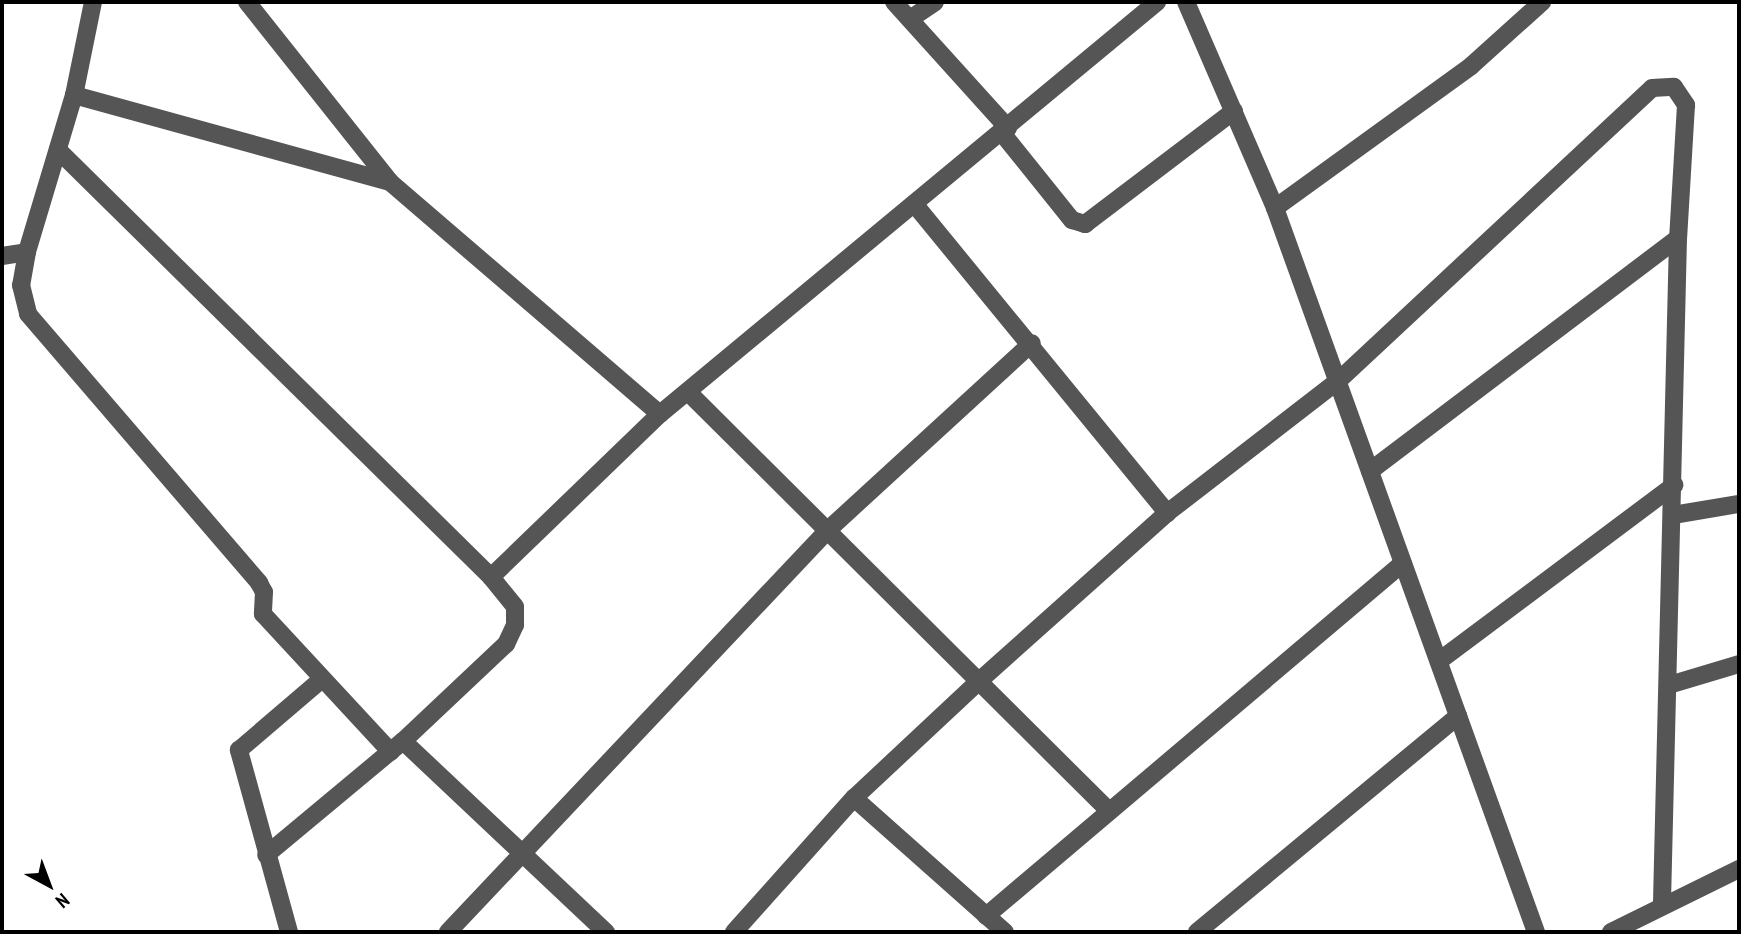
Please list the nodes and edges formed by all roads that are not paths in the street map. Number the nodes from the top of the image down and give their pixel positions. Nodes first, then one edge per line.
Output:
1 (93, 2) edge
2 (247, 2) edge
3 (894, 2) edge
4 (935, 2) edge
5 (1157, 2) edge
6 (1186, 2) edge
7 (1542, 2) edge
8 (910, 19) junction
9 (74, 95) junction
10 (1234, 110) junction
11 (1005, 130) junction
12 (58, 150) junction
13 (390, 182) junction
14 (916, 206) junction
15 (1275, 208) junction
16 (1678, 238) junction
17 (27, 252) junction
18 (2, 256) edge
19 (1032, 343) junction
20 (1338, 382) junction
21 (688, 392) junction
22 (660, 414) junction
23 (1370, 471) junction
24 (1674, 485) junction
25 (1739, 504) edge
26 (1167, 513) junction
27 (1673, 515) junction
28 (829, 529) junction
29 (1404, 563) junction
30 (491, 577) junction
31 (1439, 661) junction
32 (1739, 664) edge
33 (322, 679) junction
34 (978, 682) junction
35 (1668, 685) junction
36 (1458, 716) junction
37 (397, 747) junction
38 (854, 798) junction
39 (1109, 811) junction
40 (266, 855) junction
41 (525, 855) junction
42 (1739, 869) edge
43 (1662, 903) junction
44 (986, 916) junction
45 (289, 932) edge
46 (448, 932) edge
47 (606, 932) edge
48 (734, 932) edge
49 (1005, 932) edge
50 (1197, 932) edge
51 (1536, 932) edge
52 (1611, 932) edge

1 - 9 street
2 - 13 street
3 - 8 street
4 - 8 street
5 - 11 street
6 - 10 street
7 - 15 street
8 - 11 street
9 - 12 street
9 - 13 street
10 - 11 street
10 - 15 street
11 - 14 street
12 - 17 street
12 - 30 street
13 - 22 street
14 - 19 street
14 - 21 street
15 - 20 street
16 - 20 street
16 - 23 street
16 - 24 street
17 - 18 street
17 - 33 street
19 - 26 street
19 - 28 street
20 - 23 street
20 - 26 street
21 - 22 street
21 - 28 street
22 - 30 street
23 - 29 street
24 - 27 street
24 - 31 street
25 - 27 street
26 - 34 street
27 - 35 street
28 - 34 street
28 - 41 street
29 - 31 street
29 - 39 street
30 - 37 street
31 - 36 street
32 - 35 street
33 - 37 street
33 - 40 street
34 - 38 street
34 - 39 street
35 - 43 street
36 - 50 street
36 - 51 street
37 - 40 street
37 - 41 street
38 - 44 street
38 - 48 street
39 - 44 street
40 - 45 street
41 - 46 street
41 - 47 street
42 - 43 street
43 - 52 street
44 - 49 street

